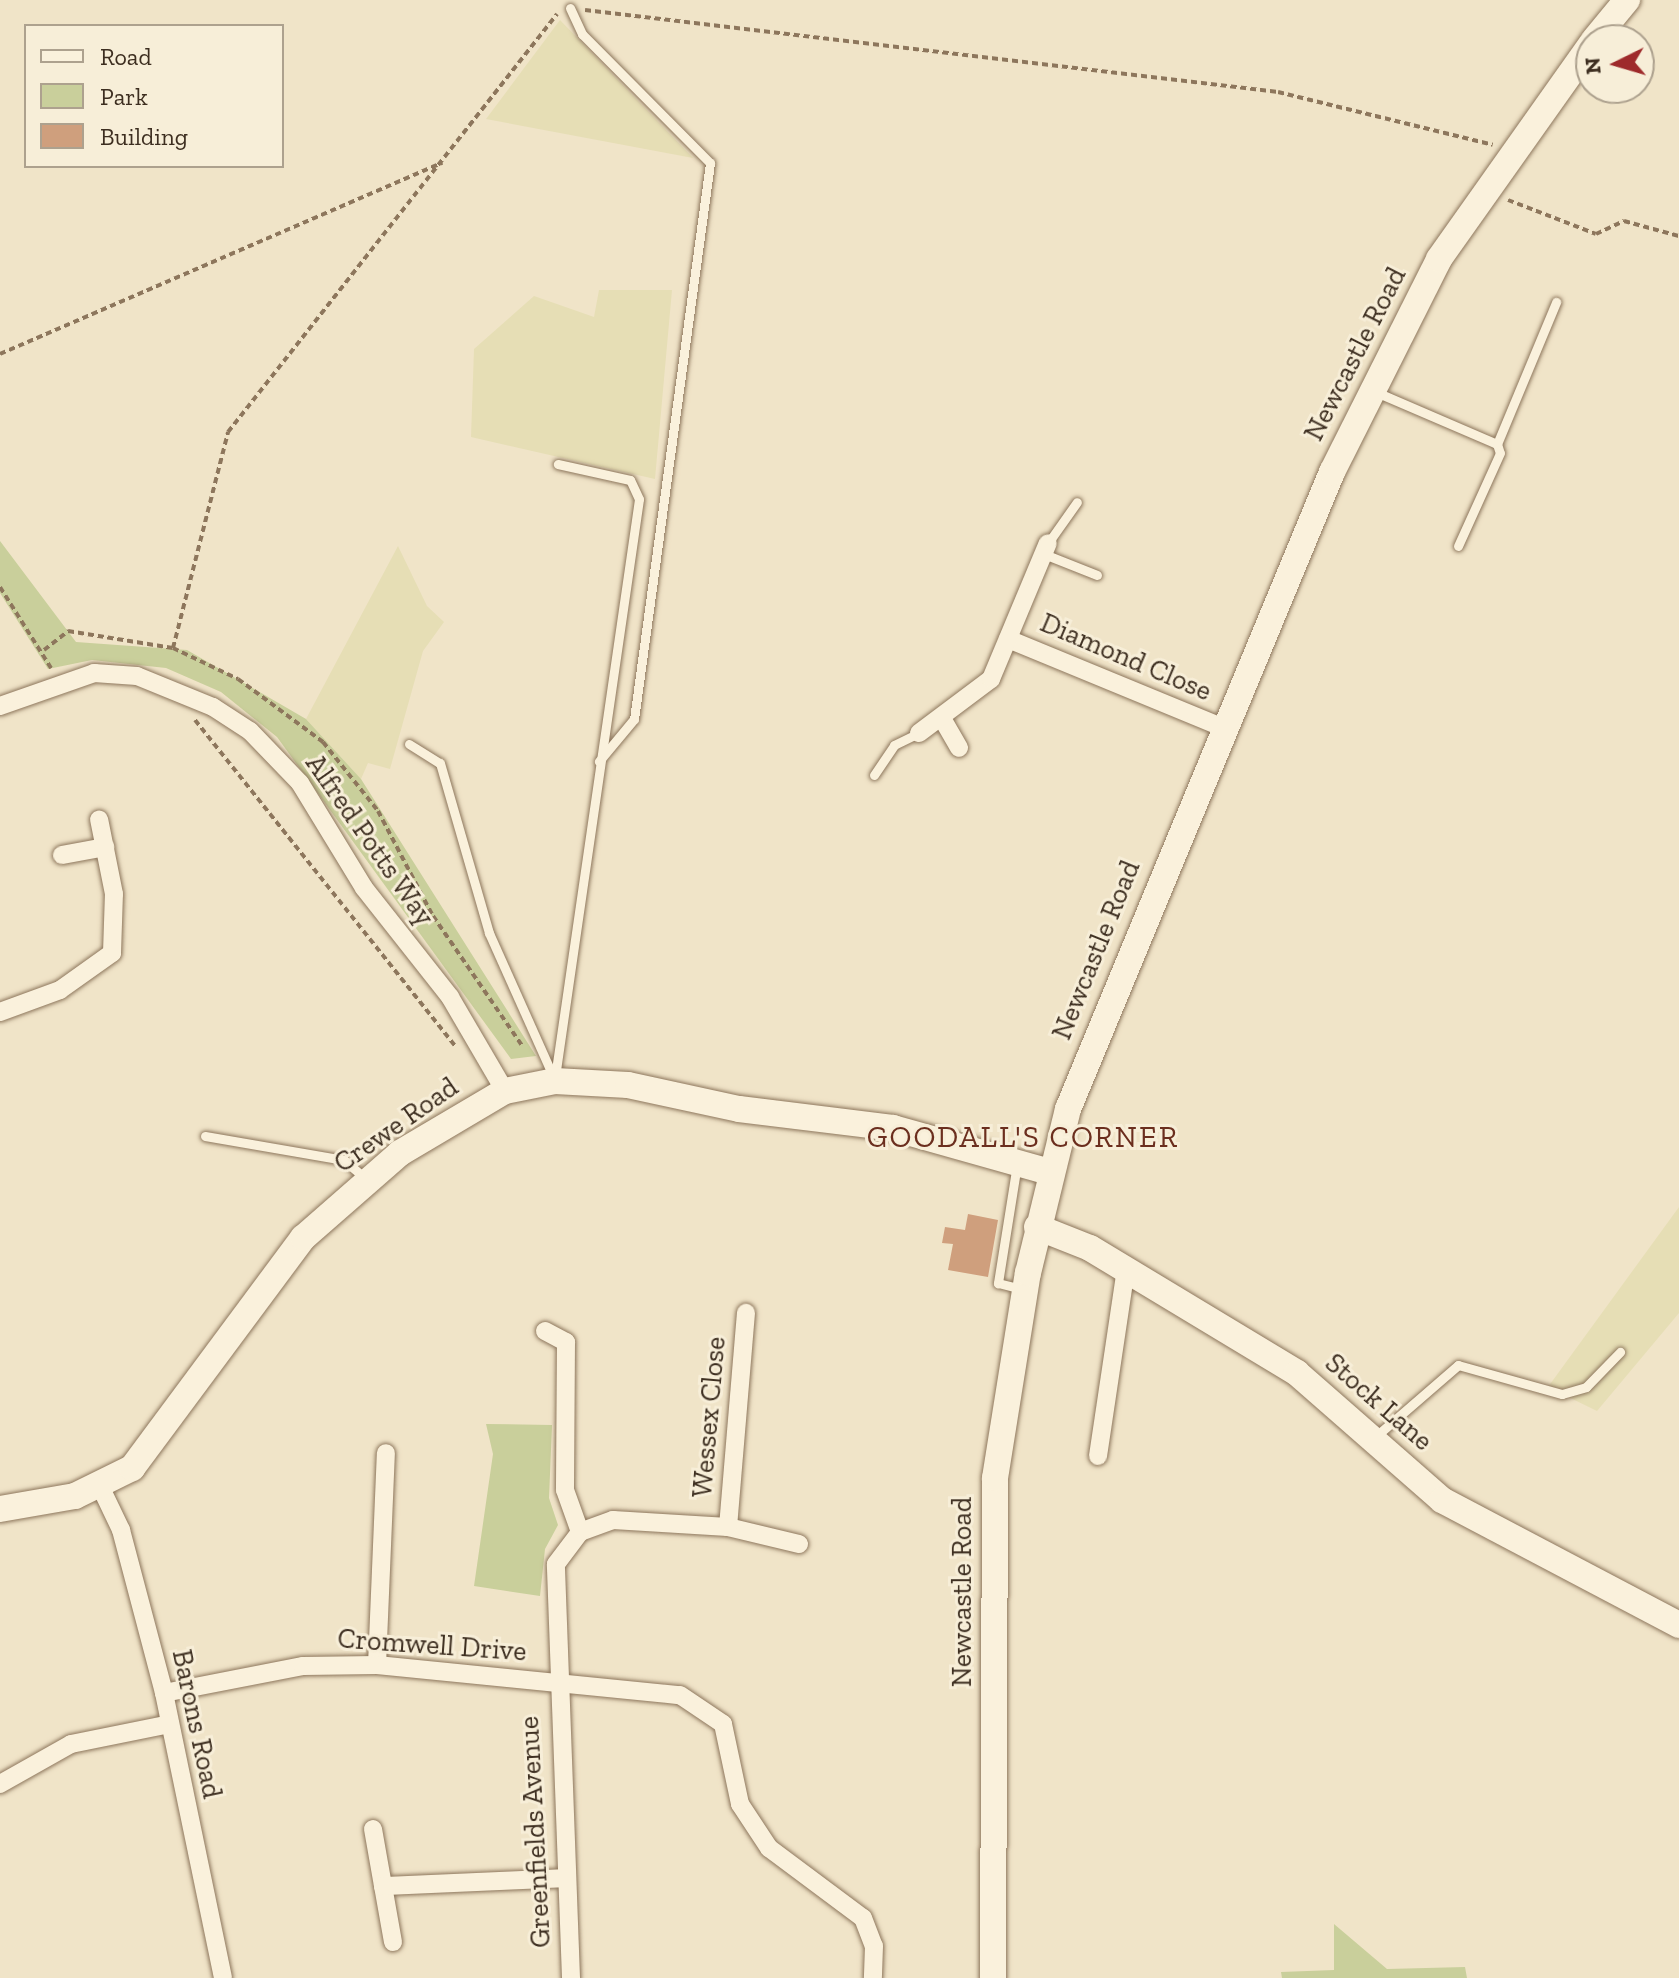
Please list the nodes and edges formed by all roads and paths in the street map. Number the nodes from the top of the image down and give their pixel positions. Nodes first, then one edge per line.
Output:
1 (1627, 0) edge
2 (570, 8) junction
3 (1608, 24) edge
4 (1575, 65) edge
5 (1511, 149) junction
6 (444, 162) junction
7 (1482, 189) junction
8 (1679, 236) edge
9 (1556, 302) dead end
10 (0, 354) edge
11 (1373, 391) junction
12 (1497, 444) junction
13 (558, 464) dead end
14 (1077, 502) dead end
15 (1458, 546) dead end
16 (1046, 549) junction
17 (1097, 575) dead end
18 (0, 587) edge
19 (1008, 639) junction
20 (173, 648) junction
21 (44, 650) junction
22 (56, 682) junction
23 (174, 688) junction
24 (0, 706) edge
25 (943, 720) junction
26 (1222, 727) junction
27 (919, 733) joint
28 (409, 744) dead end
29 (959, 748) dead end
30 (599, 761) junction
31 (874, 775) dead end
32 (99, 819) dead end
33 (105, 847) junction
34 (62, 855) dead end
35 (0, 1012) edge
36 (463, 1056) dead end
37 (547, 1081) junction
38 (505, 1091) junction
39 (205, 1136) dead end
40 (1017, 1161) junction
41 (1050, 1172) junction
42 (367, 1180) junction
43 (1037, 1227) junction
44 (1126, 1269) junction
45 (1025, 1289) junction
46 (746, 1313) dead end
47 (545, 1331) dead end
48 (1620, 1352) dead end
49 (1372, 1439) junction
50 (386, 1453) dead end
51 (1098, 1456) dead end
52 (101, 1488) junction
53 (0, 1509) edge
54 (728, 1527) junction
55 (580, 1532) junction
56 (799, 1544) dead end
57 (1679, 1625) edge
58 (377, 1665) junction
59 (555, 1683) junction
60 (164, 1693) junction
61 (170, 1724) junction
62 (0, 1784) edge
63 (373, 1829) dead end
64 (565, 1878) junction
65 (383, 1886) junction
66 (393, 1942) dead end
67 (223, 1978) edge
68 (571, 1978) edge
69 (873, 1978) edge
70 (993, 1978) edge

1 - 3 street, Newcastle Road
2 - 5 path
2 - 6 path
2 - 30 lane
4 - 5 street, Newcastle Road
5 - 7 street, Newcastle Road
6 - 10 path
6 - 20 path
7 - 8 path
7 - 11 street, Newcastle Road
9 - 12 lane
11 - 12 lane
11 - 26 street, Newcastle Road
12 - 15 lane
13 - 30 lane
14 - 16 lane
16 - 17 lane
16 - 19 street, Diamond Close
18 - 21 path
19 - 25 street, Diamond Close
19 - 26 street, Diamond Close
20 - 21 path
20 - 37 path
21 - 22 path
22 - 23 street, Alfred Potts Way
22 - 24 street, Alfred Potts Way
23 - 36 path
23 - 38 street, Alfred Potts Way
25 - 27 street, Diamond Close
25 - 29 street
26 - 41 street, Newcastle Road
27 - 31 lane
28 - 37 lane
30 - 37 lane
32 - 33 street
33 - 34 street
33 - 35 street
37 - 38 street, Crewe Road
37 - 40 street, Crewe Road
38 - 42 street, Crewe Road
39 - 42 lane
40 - 41 street, Crewe Road
40 - 45 lane
41 - 43 street, Newcastle Road
42 - 52 street, Crewe Road
43 - 44 street, Stock Lane
43 - 45 street, Newcastle Road
44 - 49 street, Stock Lane
44 - 51 street
45 - 70 street, Newcastle Road
46 - 54 street, Wessex Close
47 - 55 street
48 - 49 lane
49 - 57 street, Stock Lane
50 - 58 street
52 - 53 street, Crewe Road
52 - 60 street, Barons Road
54 - 55 street, Wessex Close
54 - 56 street, Wessex Close
55 - 59 street
58 - 59 street, Cromwell Drive
58 - 60 street, Cromwell Drive
59 - 64 street, Greenfields Avenue
59 - 69 street, Cromwell Drive
60 - 61 street, Barons Road
61 - 62 street
61 - 67 street, Barons Road
63 - 65 street
64 - 65 street
64 - 68 street, Greenfields Avenue
65 - 66 street

